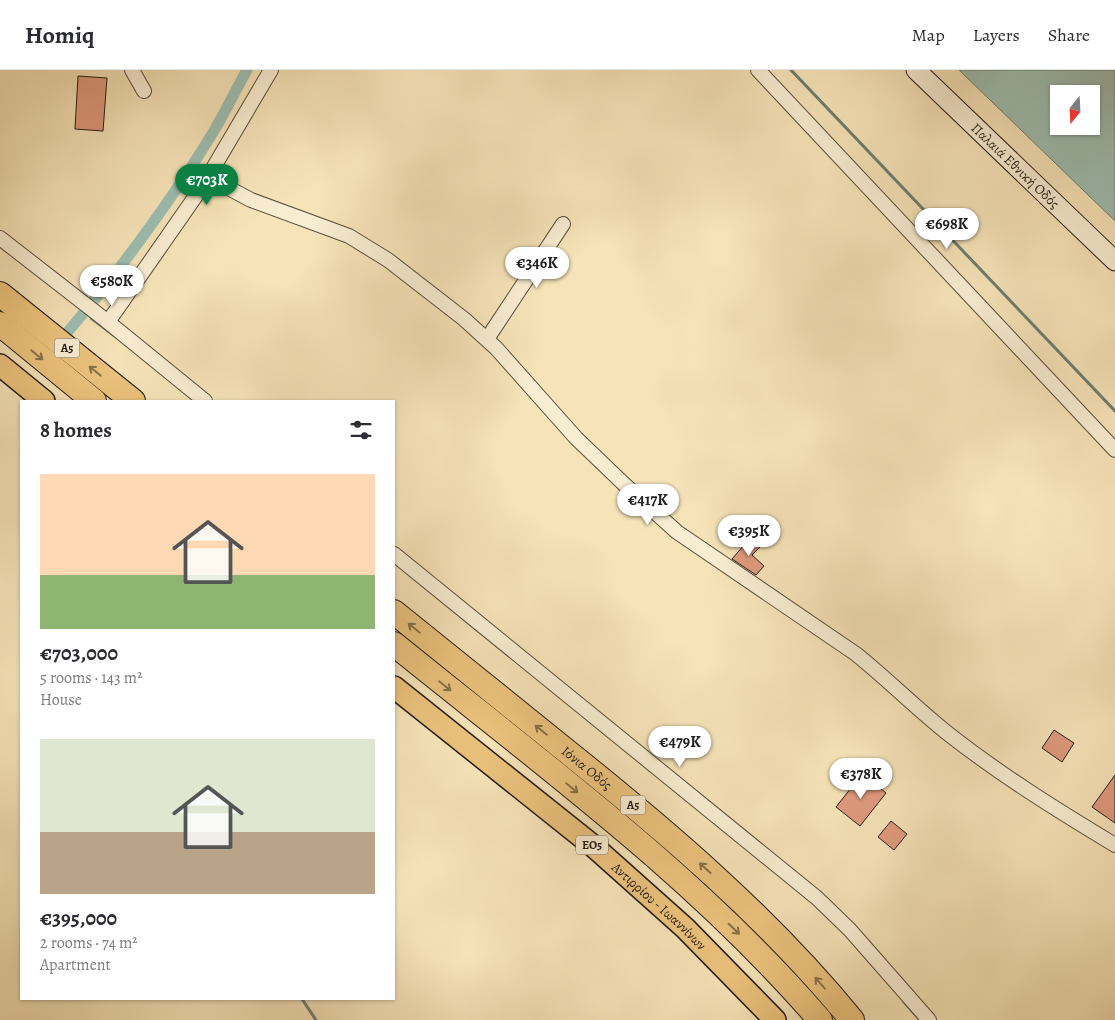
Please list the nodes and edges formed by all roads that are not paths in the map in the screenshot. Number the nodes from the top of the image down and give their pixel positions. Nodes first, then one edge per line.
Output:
1 (132, 70) edge
2 (271, 70) edge
3 (758, 70) edge
4 (916, 70) edge
5 (144, 91) dead end
6 (208, 177) junction
7 (563, 224) dead end
8 (0, 238) edge
9 (1115, 261) edge
10 (0, 294) edge
11 (108, 322) junction
12 (0, 324) edge
13 (487, 339) junction
14 (0, 364) edge
15 (43, 400) edge
16 (93, 400) edge
17 (132, 400) edge
18 (204, 400) edge
19 (1115, 450) edge
20 (395, 555) edge
21 (395, 613) edge
22 (395, 645) edge
23 (395, 688) edge
24 (1115, 844) edge
25 (775, 1020) edge
26 (820, 1020) edge
27 (852, 1020) edge
28 (929, 1020) edge

1 - 5 street
2 - 6 street
3 - 19 street
4 - 9 main road, Παλαιά Εθνική Οδός
6 - 11 street
6 - 13 street
7 - 13 street
8 - 11 street
17 -> 10 highway, Α5
11 - 18 street
12 -> 16 highway, Α5
13 - 24 street
14 - 15 main road
20 - 28 street
27 -> 21 highway, Ιόνια Οδός / Α5
22 -> 26 highway, Ιόνια Οδός / Α5
23 - 25 main road, Αντιρρίου - Ιωαννίνων / ΕΟ5

